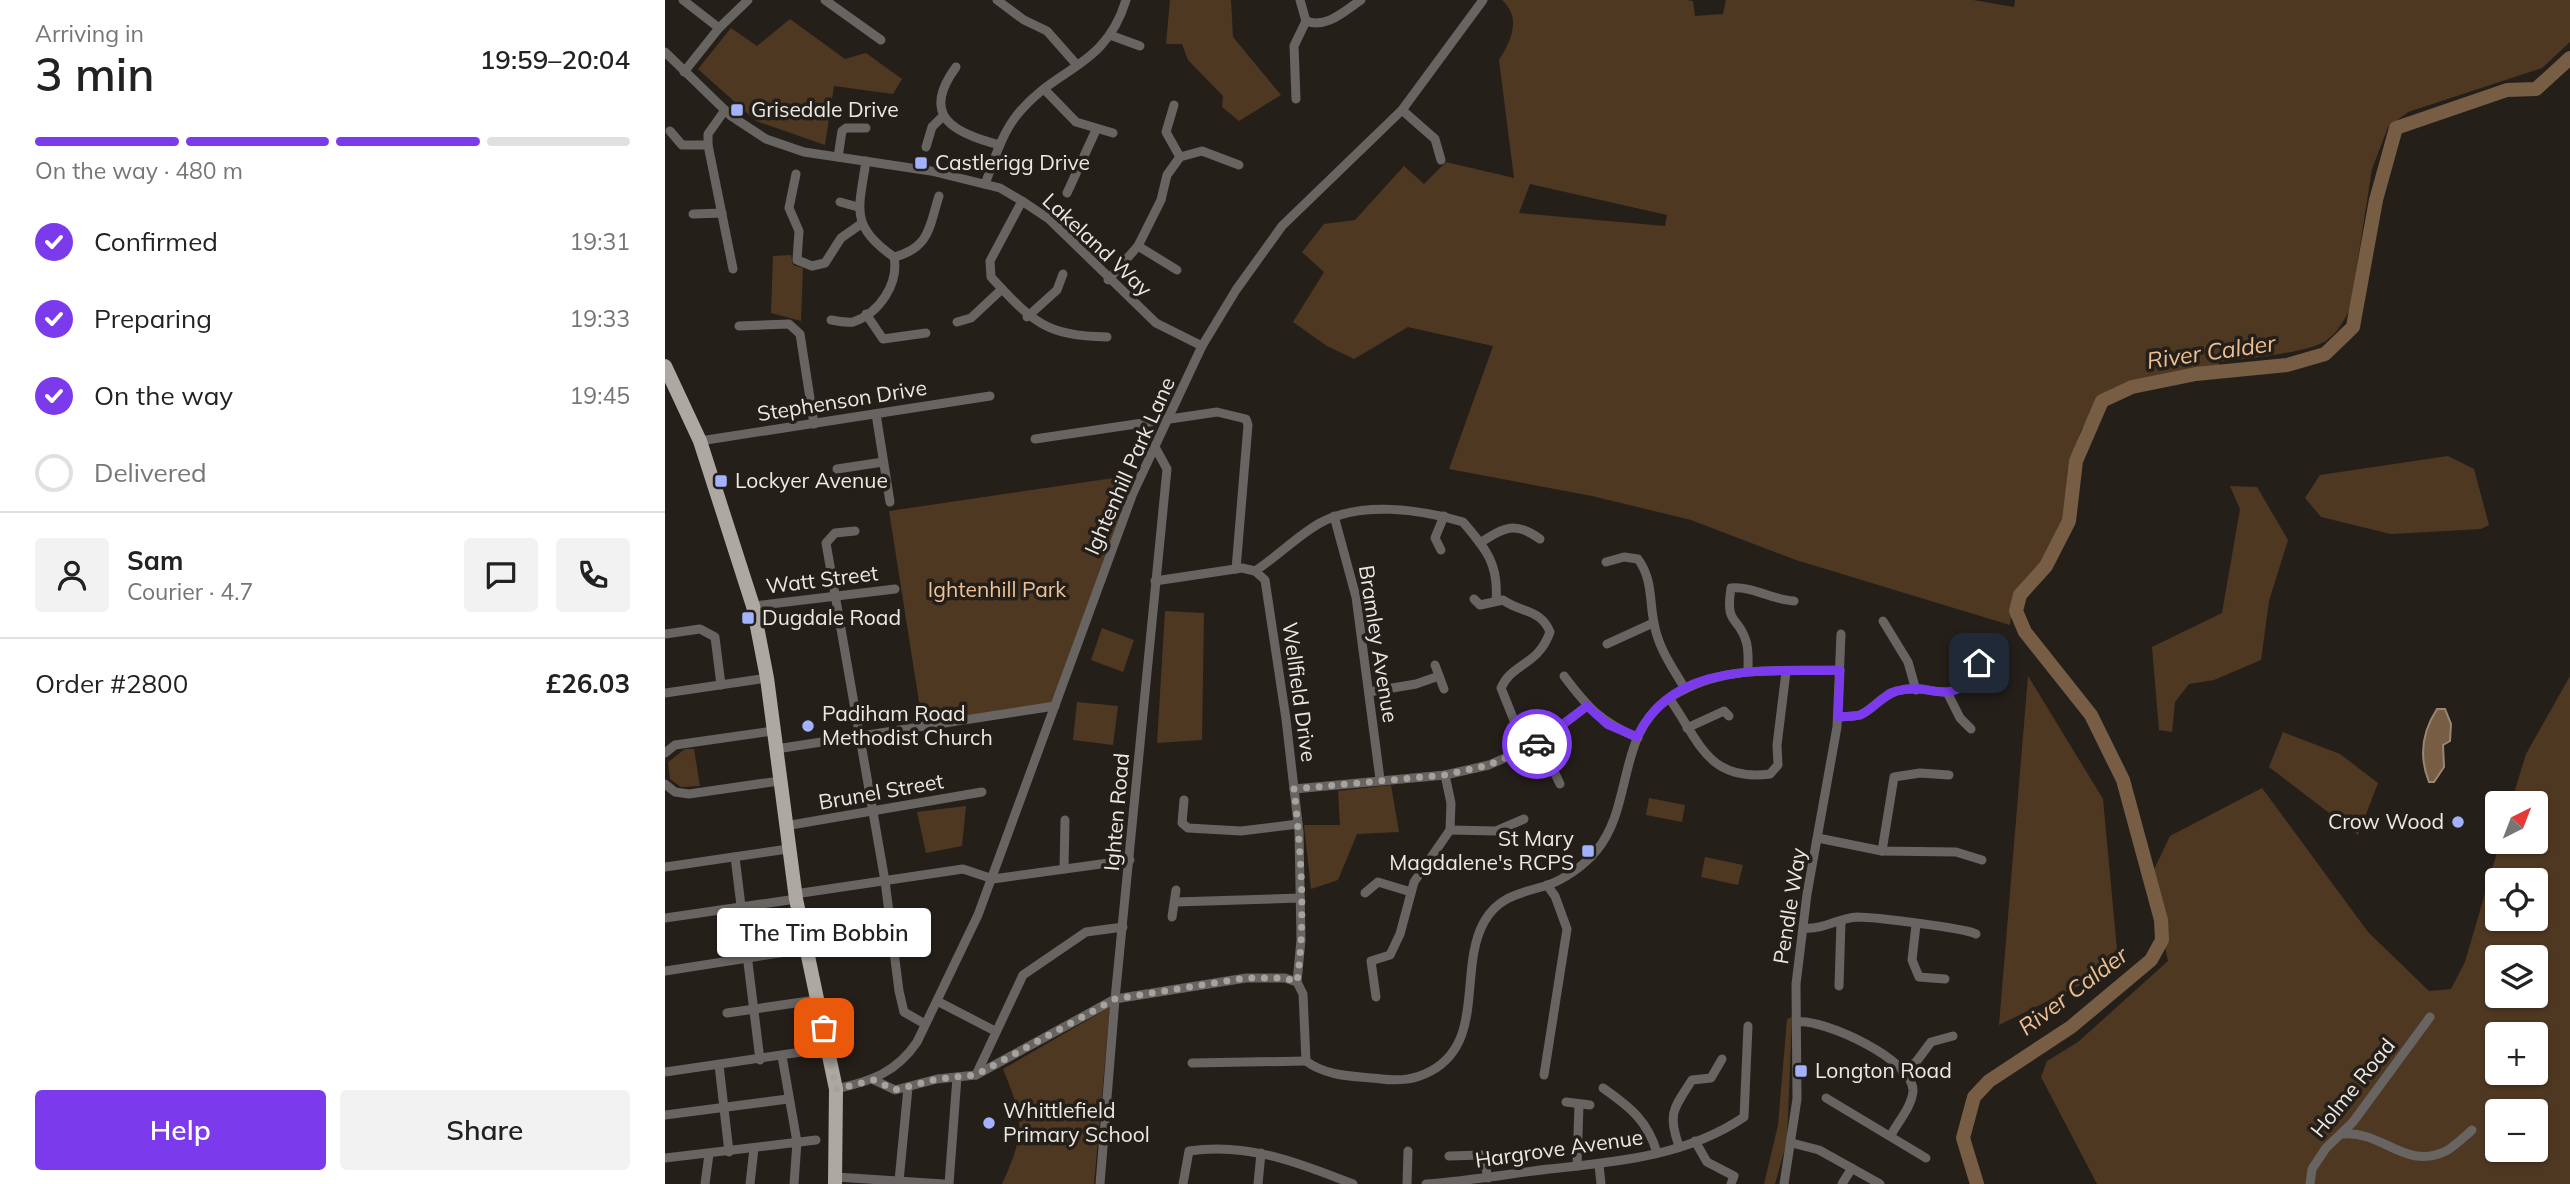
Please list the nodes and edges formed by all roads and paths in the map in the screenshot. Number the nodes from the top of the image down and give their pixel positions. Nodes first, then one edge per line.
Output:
1 (683, 0) edge
2 (748, 0) edge
3 (825, 0) edge
4 (997, 0) edge
5 (1126, 0) edge
6 (1300, 0) edge
7 (1361, 0) edge
8 (1483, 0) edge
9 (1306, 21) junction
10 (719, 28) junction
11 (1110, 35) junction
12 (881, 40) dead end
13 (1140, 46) dead end
14 (665, 52) edge
15 (1077, 65) junction
16 (956, 67) dead end
17 (684, 72) junction
18 (1044, 89) junction
19 (1296, 99) dead end
20 (1174, 106) dead end
21 (725, 110) junction
22 (1402, 110) junction
23 (942, 117) junction
24 (866, 128) dead end
25 (1096, 130) junction
26 (670, 131) dead end
27 (1113, 132) dead end
28 (708, 145) junction
29 (1000, 145) junction
30 (926, 147) dead end
31 (1180, 157) junction
32 (838, 158) junction
33 (1441, 160) dead end
34 (866, 161) junction
35 (1239, 165) dead end
36 (796, 174) dead end
37 (985, 184) junction
38 (1067, 193) dead end
39 (939, 196) dead end
40 (1023, 201) junction
41 (840, 202) dead end
42 (857, 207) junction
43 (722, 213) junction
44 (693, 214) dead end
45 (861, 224) junction
46 (1138, 246) junction
47 (894, 257) junction
48 (733, 269) dead end
49 (1177, 270) dead end
50 (1063, 274) dead end
51 (1108, 280) junction
52 (1002, 289) junction
53 (866, 314) junction
54 (1027, 317) junction
55 (831, 320) dead end
56 (957, 322) dead end
57 (739, 326) dead end
58 (926, 333) dead end
59 (1107, 337) dead end
60 (1202, 346) junction
61 (665, 366) edge
62 (670, 388) edge
63 (990, 396) dead end
64 (876, 414) junction
65 (1170, 418) junction
66 (814, 424) junction
67 (1035, 439) dead end
68 (700, 441) junction
69 (1155, 447) junction
70 (883, 462) junction
71 (838, 469) dead end
72 (890, 502) dead end
73 (1335, 516) junction
74 (1444, 516) junction
75 (855, 531) dead end
76 (1540, 539) dead end
77 (1481, 543) junction
78 (1441, 550) dead end
79 (1606, 562) dead end
80 (1236, 569) junction
81 (1255, 571) junction
82 (1155, 581) junction
83 (895, 589) dead end
84 (836, 596) junction
85 (1474, 598) dead end
86 (1496, 601) junction
87 (1794, 601) dead end
88 (753, 606) junction
89 (1883, 621) dead end
90 (1653, 623) junction
91 (665, 634) edge
92 (1841, 634) dead end
93 (1607, 645) dead end
94 (1980, 646) dead end
95 (1435, 665) dead end
96 (1748, 670) junction
97 (1840, 670) junction
98 (1786, 672) junction
99 (1439, 676) junction
100 (1564, 676) dead end
101 (767, 678) junction
102 (721, 685) junction
103 (1444, 689) dead end
104 (1685, 689) junction
105 (1916, 690) junction
106 (1369, 692) junction
107 (665, 693) edge
108 (1948, 694) junction
109 (1669, 698) junction
110 (1055, 706) junction
111 (1587, 706) junction
112 (1729, 716) dead end
113 (1838, 717) junction
114 (1687, 728) junction
115 (1971, 729) dead end
116 (773, 731) junction
117 (860, 736) junction
118 (1637, 737) junction
119 (1540, 742) junction
120 (776, 749) junction
121 (1526, 750) junction
122 (665, 753) edge
123 (1445, 775) junction
124 (1949, 775) dead end
125 (1380, 779) junction
126 (779, 781) junction
127 (665, 784) edge
128 (1560, 784) dead end
129 (1294, 789) junction
130 (982, 792) dead end
131 (1184, 800) dead end
132 (871, 811) junction
133 (1524, 819) dead end
134 (1065, 820) dead end
135 (1298, 824) junction
136 (785, 826) junction
137 (1450, 830) junction
138 (1818, 838) junction
139 (788, 849) junction
140 (1880, 850) junction
141 (735, 857) junction
142 (1130, 860) junction
143 (1982, 860) dead end
144 (665, 867) edge
145 (1064, 869) junction
146 (993, 879) junction
147 (885, 881) junction
148 (1547, 885) junction
149 (1176, 890) dead end
150 (1411, 892) junction
151 (1365, 893) dead end
152 (795, 897) junction
153 (1300, 898) junction
154 (1175, 902) junction
155 (741, 907) junction
156 (1173, 917) dead end
157 (665, 918) edge
158 (1841, 922) junction
159 (1916, 925) junction
160 (1123, 928) junction
161 (1804, 928) junction
162 (892, 932) junction
163 (1976, 934) dead end
164 (804, 947) junction
165 (748, 959) junction
166 (665, 971) edge
167 (1945, 979) dead end
168 (1297, 982) junction
169 (1839, 986) dead end
170 (1376, 996) dead end
171 (1115, 999) junction
172 (816, 1000) junction
173 (937, 1001) junction
174 (755, 1009) junction
175 (727, 1013) dead end
176 (2430, 1017) dead end
177 (1798, 1022) junction
178 (925, 1024) junction
179 (1748, 1026) dead end
180 (995, 1031) junction
181 (1953, 1036) dead end
182 (829, 1048) junction
183 (782, 1056) junction
184 (1722, 1059) dead end
185 (761, 1060) junction
186 (1305, 1060) junction
187 (1192, 1063) dead end
188 (719, 1065) junction
189 (1902, 1071) junction
190 (665, 1072) edge
191 (976, 1075) junction
192 (1544, 1076) dead end
193 (957, 1077) junction
194 (874, 1080) junction
195 (908, 1088) junction
196 (1603, 1088) dead end
197 (836, 1089) junction
198 (1826, 1098) dead end
199 (788, 1099) junction
200 (1566, 1102) dead end
201 (1579, 1104) junction
202 (1590, 1105) dead end
203 (724, 1108) junction
204 (665, 1115) edge
205 (2472, 1130) dead end
206 (2341, 1134) junction
207 (1891, 1135) junction
208 (816, 1140) dead end
209 (1695, 1141) junction
210 (797, 1142) junction
211 (1791, 1143) junction
212 (1679, 1146) junction
213 (754, 1148) junction
214 (729, 1152) junction
215 (1408, 1152) dead end
216 (1261, 1153) junction
217 (1657, 1153) junction
218 (709, 1154) junction
219 (1449, 1156) dead end
220 (665, 1158) edge
221 (1926, 1158) dead end
222 (1598, 1165) junction
223 (1577, 1166) junction
224 (1852, 1168) junction
225 (1488, 1178) junction
226 (1519, 1179) edge
227 (836, 1181) edge
228 (899, 1181) junction
229 (1441, 1183) edge
230 (705, 1184) edge
231 (750, 1184) edge
232 (793, 1184) edge
233 (947, 1184) edge
234 (1100, 1184) edge
235 (1183, 1184) edge
236 (1258, 1184) edge
237 (1353, 1184) edge
238 (1407, 1184) edge
239 (1426, 1184) edge
240 (1601, 1184) edge
241 (1731, 1184) edge
242 (1784, 1184) edge
243 (1842, 1184) edge
244 (1880, 1184) edge
245 (2310, 1184) edge

1 - 10 street
2 - 10 street
3 - 12 street
4 - 15 street
5 - 11 street
6 - 9 street
7 - 9 street
8 - 22 street, Ightenhill Park Lane
9 - 19 street
10 - 17 street
11 - 13 street
11 - 15 street
14 - 17 street, Lakeland Way
15 - 18 street
16 - 23 street
17 - 21 street, Lakeland Way
18 - 25 street
18 - 29 street
20 - 31 street
21 - 28 street
21 - 32 street, Lakeland Way
22 - 33 street
22 - 60 street, Ightenhill Park Lane
23 - 29 street
23 - 30 street
24 - 32 street
25 - 27 street
25 - 38 street
26 - 28 street
28 - 43 street
29 - 37 street
31 - 35 street
31 - 46 street
32 - 34 street, Lakeland Way
34 - 37 street, Lakeland Way
34 - 42 street
36 - 45 street
37 - 40 street, Lakeland Way
39 - 47 street
40 - 51 street, Lakeland Way
40 - 52 street
41 - 42 street
42 - 45 street
43 - 44 street
43 - 48 street
45 - 47 street
46 - 49 street
46 - 51 street
47 - 53 street
50 - 54 street
51 - 60 street, Lakeland Way
52 - 54 street
52 - 56 street
53 - 55 street
53 - 58 street
54 - 59 street
57 - 66 street
60 - 65 street, Ightenhill Park Lane
61 - 62 main road
62 - 68 main road
63 - 64 street, Stephenson Drive
64 - 66 street, Stephenson Drive
64 - 70 street
65 - 67 street
65 - 69 street, Ightenhill Park Lane
65 - 80 street
66 - 68 street, Stephenson Drive
68 - 88 main road
69 - 82 street, Ighten Road
69 - 110 street, Ightenhill Park Lane
70 - 71 street
70 - 72 street
73 - 74 street
73 - 81 street
73 - 106 street, Bramley Avenue
74 - 77 street
74 - 78 street
75 - 84 street
76 - 77 street
77 - 86 street
79 - 90 street
80 - 81 street
80 - 82 street
81 - 129 street, Wellfield Drive
82 - 142 street, Ighten Road
83 - 84 street, Watt Street
84 - 88 street, Watt Street
84 - 117 street
85 - 86 street
86 - 121 street
87 - 96 street
88 - 101 main road
89 - 105 street
90 - 93 street
90 - 104 street
91 - 102 street
92 - 97 street, Pendle Way
94 - 108 street
95 - 99 street
96 - 98 street
96 - 104 street
97 - 98 street
97 - 113 street, Pendle Way
98 - 114 street
99 - 103 street
99 - 106 street
100 - 111 street
101 - 102 street
101 - 116 main road
102 - 107 street
104 - 109 street
105 - 108 street
105 - 113 street
106 - 125 street, Bramley Avenue
108 - 115 street
109 - 114 street
109 - 118 street
110 - 117 street
110 - 146 street, Ightenhill Park Lane
111 - 118 street
111 - 119 street
112 - 114 street
113 - 138 street, Pendle Way
116 - 120 main road
116 - 122 street
117 - 120 street
117 - 132 street
118 - 148 street
119 - 121 street
119 - 128 street
120 - 126 main road
121 - 123 street
123 - 125 street
123 - 137 street
124 - 140 street
125 - 129 street
126 - 127 street
126 - 136 main road
129 - 135 street, Wellfield Drive
130 - 132 street, Brunel Street
131 - 135 street
132 - 136 street, Brunel Street
132 - 147 street
133 - 137 street
134 - 145 street
135 - 153 street, Wellfield Drive
136 - 139 main road
137 - 150 street
138 - 140 street
138 - 161 street, Pendle Way
139 - 141 street
139 - 152 main road
140 - 143 street
141 - 144 street
141 - 155 street
142 - 145 street
142 - 160 street, Ighten Road
145 - 146 street
146 - 147 street
146 - 173 street, Ightenhill Park Lane
147 - 152 street
147 - 162 street
148 - 186 street
148 - 192 street
149 - 154 street
150 - 151 street
150 - 170 street
152 - 155 street
152 - 164 main road
153 - 154 street
153 - 168 street, Wellfield Drive
154 - 156 street
155 - 157 street
155 - 165 street
158 - 159 street
158 - 161 street
158 - 169 street
159 - 163 street
159 - 167 street
160 - 171 street, Ighten Road
160 - 180 street
161 - 177 street, Pendle Way
162 - 164 street
162 - 178 street
164 - 165 street
164 - 172 main road
165 - 166 street
165 - 174 street
168 - 171 street
168 - 186 street, Wellfield Drive
171 - 191 street
171 - 234 street, Ighten Road
172 - 174 street
172 - 182 main road
173 - 178 street, Ightenhill Park Lane
173 - 180 street
174 - 175 street
174 - 185 street
176 - 206 street, Holme Road
177 - 189 street
177 - 211 street, Pendle Way
178 - 194 street, Ightenhill Park Lane
179 - 209 street, Hargrove Avenue
180 - 191 street
181 - 189 street
182 - 183 street
182 - 197 main road
183 - 185 street
183 - 199 street
184 - 212 street
185 - 188 street
186 - 187 street
188 - 190 street
188 - 203 street
189 - 207 street
191 - 193 street
193 - 195 street
193 - 233 street
194 - 195 street
194 - 197 street, Ightenhill Park Lane
195 - 228 street
196 - 217 street
197 - 227 main road
198 - 207 street
199 - 203 street
199 - 210 street
200 - 201 street
201 - 202 street
201 - 223 street
203 - 204 street
203 - 214 street
205 - 206 street
206 - 245 street, Holme Road
207 - 221 street
208 - 210 street
209 - 212 street, Hargrove Avenue
209 - 241 street
210 - 213 street
210 - 232 street
211 - 224 street
211 - 242 street, Pendle Way
212 - 217 street, Hargrove Avenue
213 - 214 street
213 - 231 street
214 - 218 street
215 - 238 street
216 - 235 street
216 - 236 street
216 - 237 street
217 - 222 street, Hargrove Avenue
218 - 220 street
218 - 230 street
219 - 225 street
222 - 223 street, Hargrove Avenue
222 - 240 street
223 - 226 street, Hargrove Avenue
224 - 243 street
224 - 244 street
225 - 226 street, Hargrove Avenue
225 - 229 street, Hargrove Avenue
227 - 228 street
228 - 233 street
229 - 239 street, Hargrove Avenue

